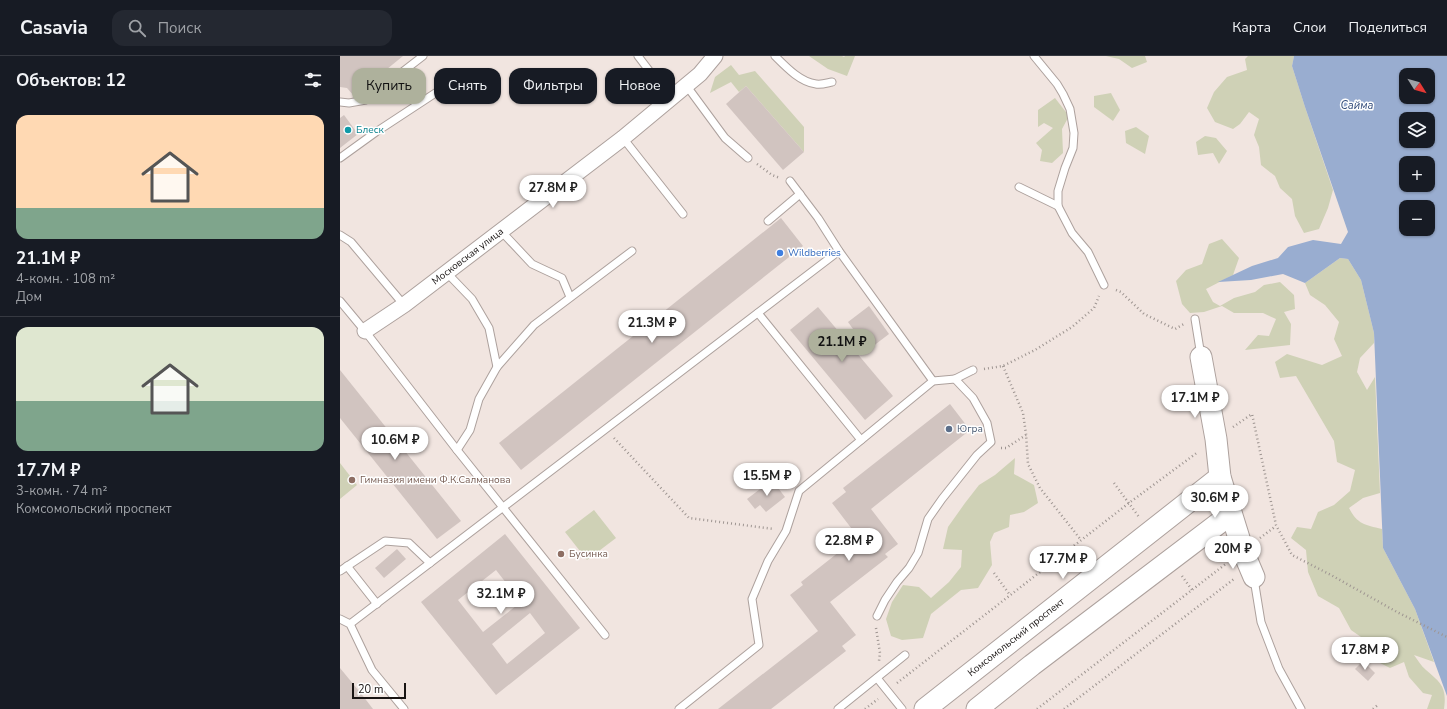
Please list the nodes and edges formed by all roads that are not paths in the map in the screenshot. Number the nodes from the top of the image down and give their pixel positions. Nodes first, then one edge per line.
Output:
1 (423, 56) edge
2 (638, 56) edge
3 (715, 56) edge
4 (775, 56) edge
5 (1034, 56) edge
6 (647, 68) edge
7 (832, 82) dead end
8 (686, 85) junction
9 (434, 94) edge
10 (675, 94) edge
11 (340, 102) edge
12 (663, 104) edge
13 (623, 138) junction
14 (340, 158) edge
15 (748, 158) road end
16 (790, 181) road end
17 (1019, 187) dead end
18 (800, 194) junction
19 (1058, 206) junction
20 (683, 214) dead end
21 (768, 221) dead end
22 (501, 231) junction
23 (340, 235) edge
24 (632, 251) dead end
25 (839, 251) junction
26 (447, 272) junction
27 (1104, 285) road end
28 (570, 297) junction
29 (340, 301) edge
30 (404, 305) junction
31 (758, 313) junction
32 (1195, 319) road end
33 (365, 331) junction
34 (1201, 357) joint
35 (497, 367) junction
36 (973, 370) road end
37 (955, 379) junction
38 (933, 381) junction
39 (861, 440) junction
40 (457, 450) junction
41 (1220, 476) junction
42 (503, 507) junction
43 (1231, 514) junction
44 (430, 563) junction
45 (1249, 565) joint
46 (347, 566) junction
47 (340, 570) edge
48 (377, 604) junction
49 (877, 616) road end
50 (340, 619) edge
51 (350, 624) junction
52 (605, 635) dead end
53 (905, 655) dead end
54 (877, 678) junction
55 (404, 709) edge
56 (679, 709) edge
57 (838, 709) edge
58 (902, 709) edge
59 (925, 709) edge
60 (978, 709) edge
61 (1302, 709) edge

1 - 11 lane
2 - 6 lane
3 - 8 street, Московская улица
4 - 7 lane
5 - 19 lane
8 - 10 street, Московская улица
8 - 15 lane
9 - 14 lane
12 - 13 street, Московская улица
13 - 20 lane
13 - 22 street, Московская улица
16 - 18 lane
17 - 19 lane
18 - 21 lane
18 - 25 lane
19 - 27 lane
22 - 26 street, Московская улица
22 - 28 lane
23 - 30 lane
24 - 28 lane
25 - 31 lane
25 - 38 lane
26 - 30 street, Московская улица
26 - 35 lane
28 - 35 lane
29 - 33 lane
30 - 33 street, Московская улица
31 - 39 lane
31 - 42 lane
32 - 34 lane
33 - 40 lane
34 - 41 street
35 - 40 lane
36 - 37 lane
37 - 38 lane
37 - 49 lane
38 - 39 lane
39 - 56 lane
40 - 42 lane
41 - 43 street
41 - 59 street, Комсомольский проспект
42 - 44 lane
42 - 52 lane
43 - 45 street
43 - 60 street
44 - 46 lane
44 - 48 lane
45 - 61 lane
46 - 47 lane
46 - 48 lane
48 - 51 lane
50 - 51 lane
51 - 55 lane
53 - 54 lane
54 - 57 lane
54 - 58 lane

